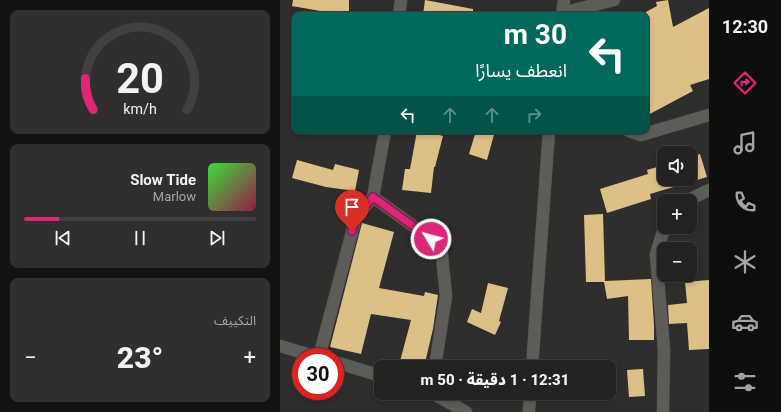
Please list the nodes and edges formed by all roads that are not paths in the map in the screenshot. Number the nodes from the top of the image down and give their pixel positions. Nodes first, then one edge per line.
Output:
1 (401, 0) edge
2 (564, 0) edge
3 (614, 0) edge
4 (399, 12) edge
5 (562, 12) edge
6 (569, 12) edge
7 (709, 115) edge
8 (649, 133) edge
9 (384, 134) edge
10 (549, 134) edge
11 (709, 190) edge
12 (697, 196) edge
13 (373, 197) junction
14 (662, 234) edge
15 (280, 346) edge
16 (320, 348) edge
17 (292, 349) edge
18 (436, 360) edge
19 (533, 360) edge
20 (344, 365) edge
21 (374, 374) edge
22 (445, 400) edge
23 (530, 400) edge
24 (466, 412) edge
25 (529, 412) edge
26 (663, 412) edge

1 - 4 street
2 - 5 street
3 - 6 street
7 - 8 street
9 - 13 street
10 - 19 street
11 - 12 street
13 - 16 street
13 - 18 street
14 - 26 street
15 - 17 street
20 - 21 street
22 - 24 street
23 - 25 street

